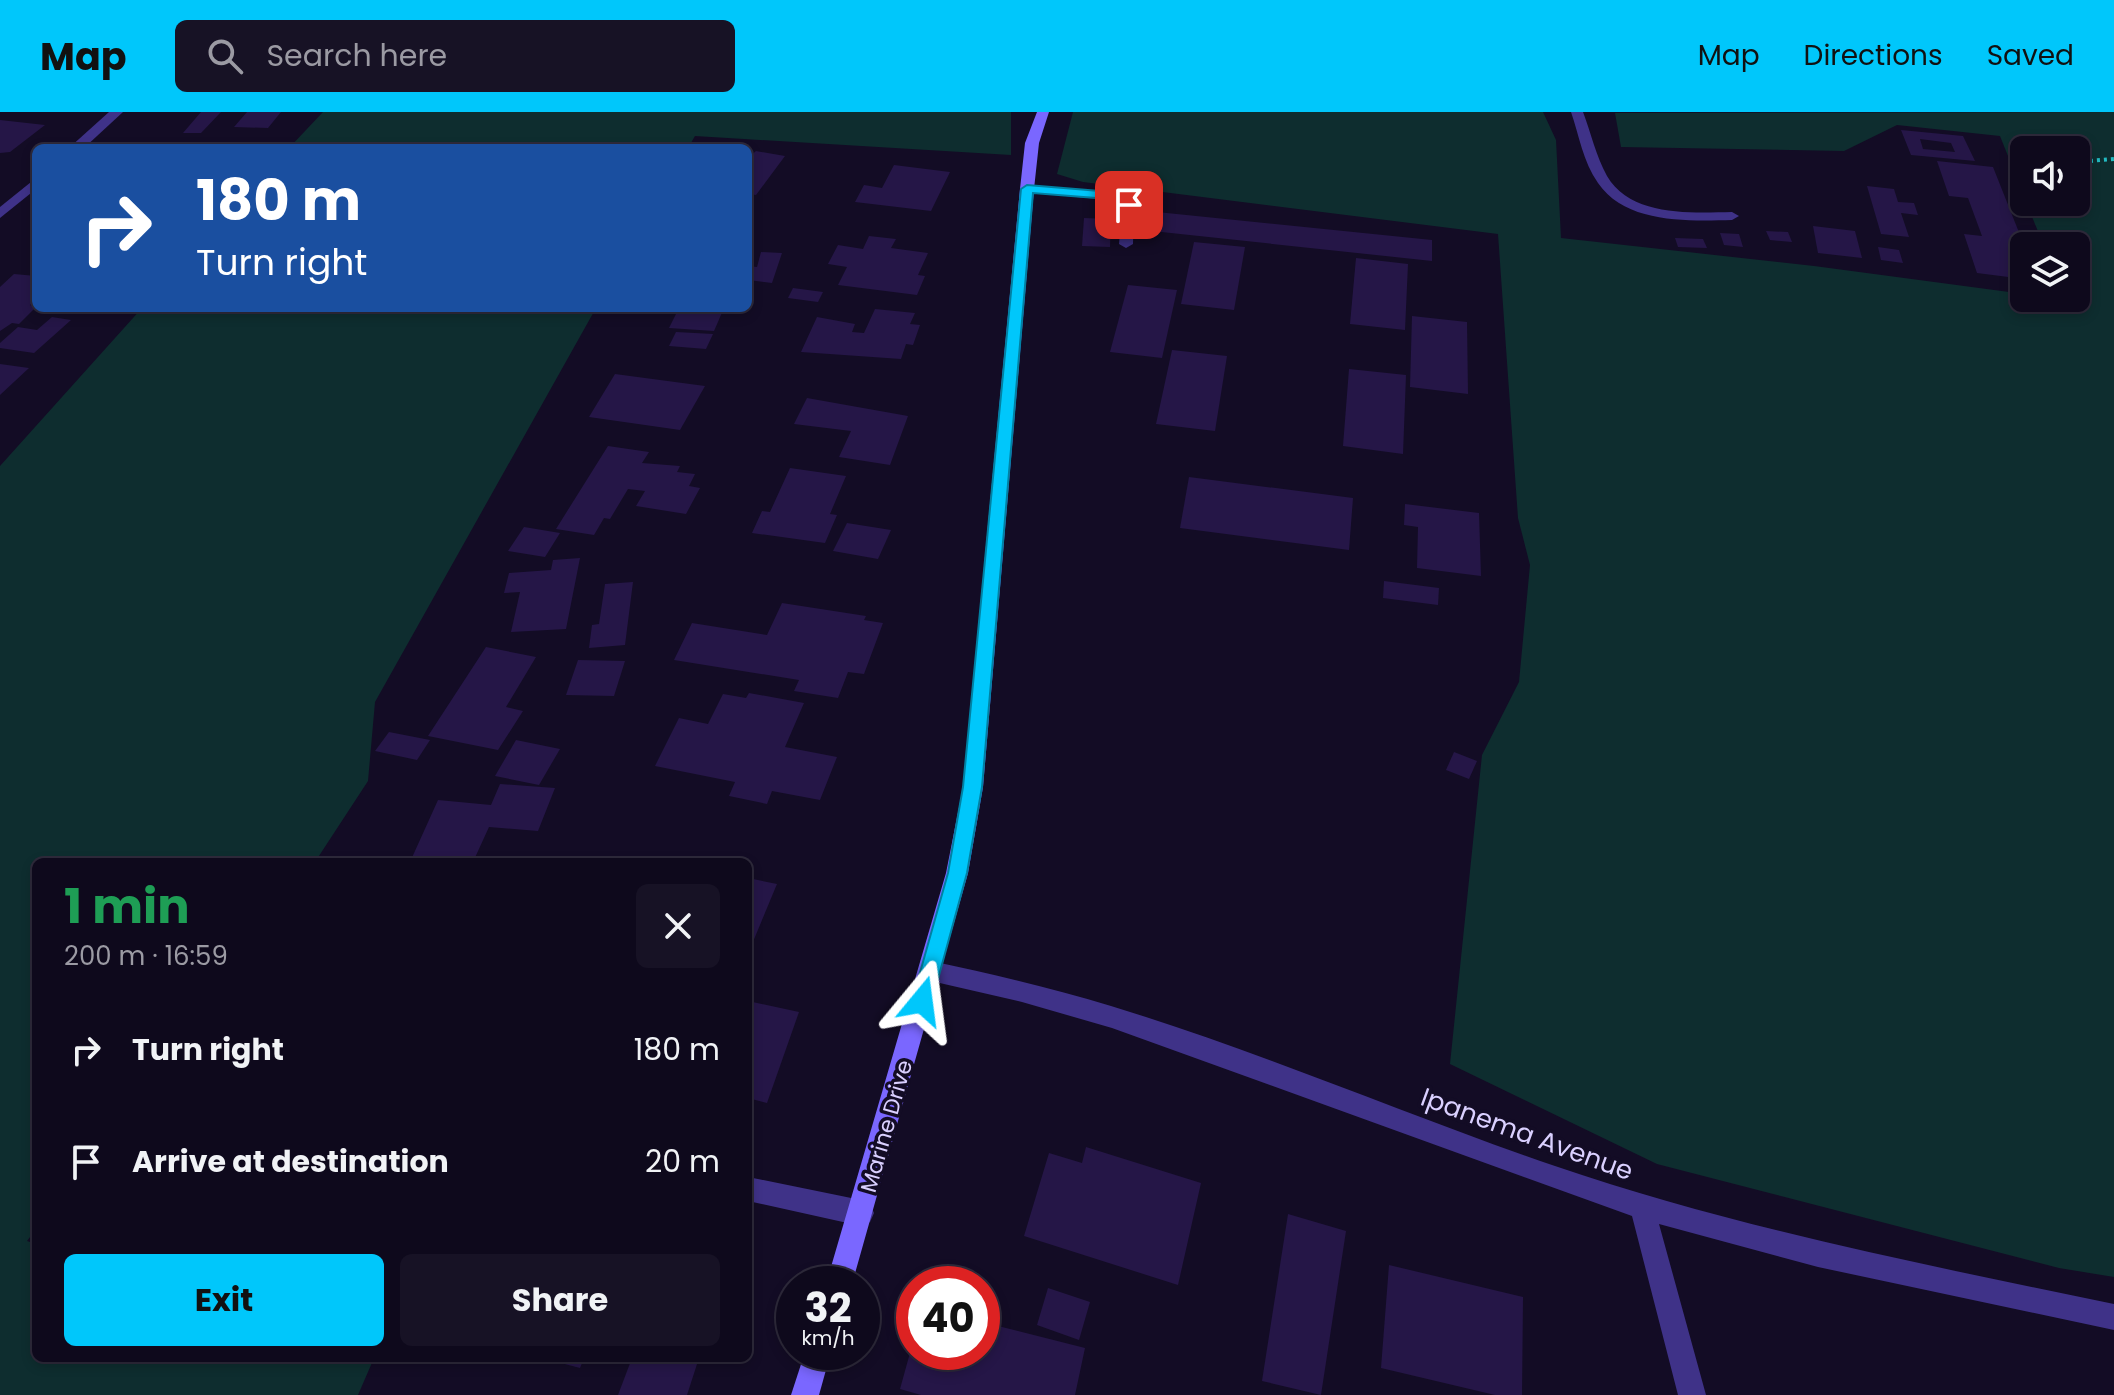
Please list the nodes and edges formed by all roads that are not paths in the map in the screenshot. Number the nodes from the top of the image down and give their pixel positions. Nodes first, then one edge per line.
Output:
1 (117, 112) edge
2 (1043, 112) edge
3 (1577, 112) edge
4 (81, 144) edge
5 (32, 186) edge
6 (1027, 189) junction
7 (0, 214) edge
8 (1732, 216) dead end
9 (1126, 244) dead end
10 (931, 971) junction
11 (752, 1190) edge
12 (1642, 1207) junction
13 (861, 1213) junction
14 (845, 1266) edge
15 (2114, 1317) edge
16 (813, 1370) edge
17 (805, 1395) edge
18 (1692, 1395) edge

1 - 4 street
2 - 6 street, Marine Drive
3 - 8 street
5 - 7 street
6 - 9 street
6 - 10 street, Marine Drive
10 - 12 street, Ipanema Avenue
10 - 13 street, Marine Drive
11 - 13 street
12 - 15 street, Ipanema Avenue
12 - 18 street
13 - 14 street, Marine Drive
16 - 17 street

